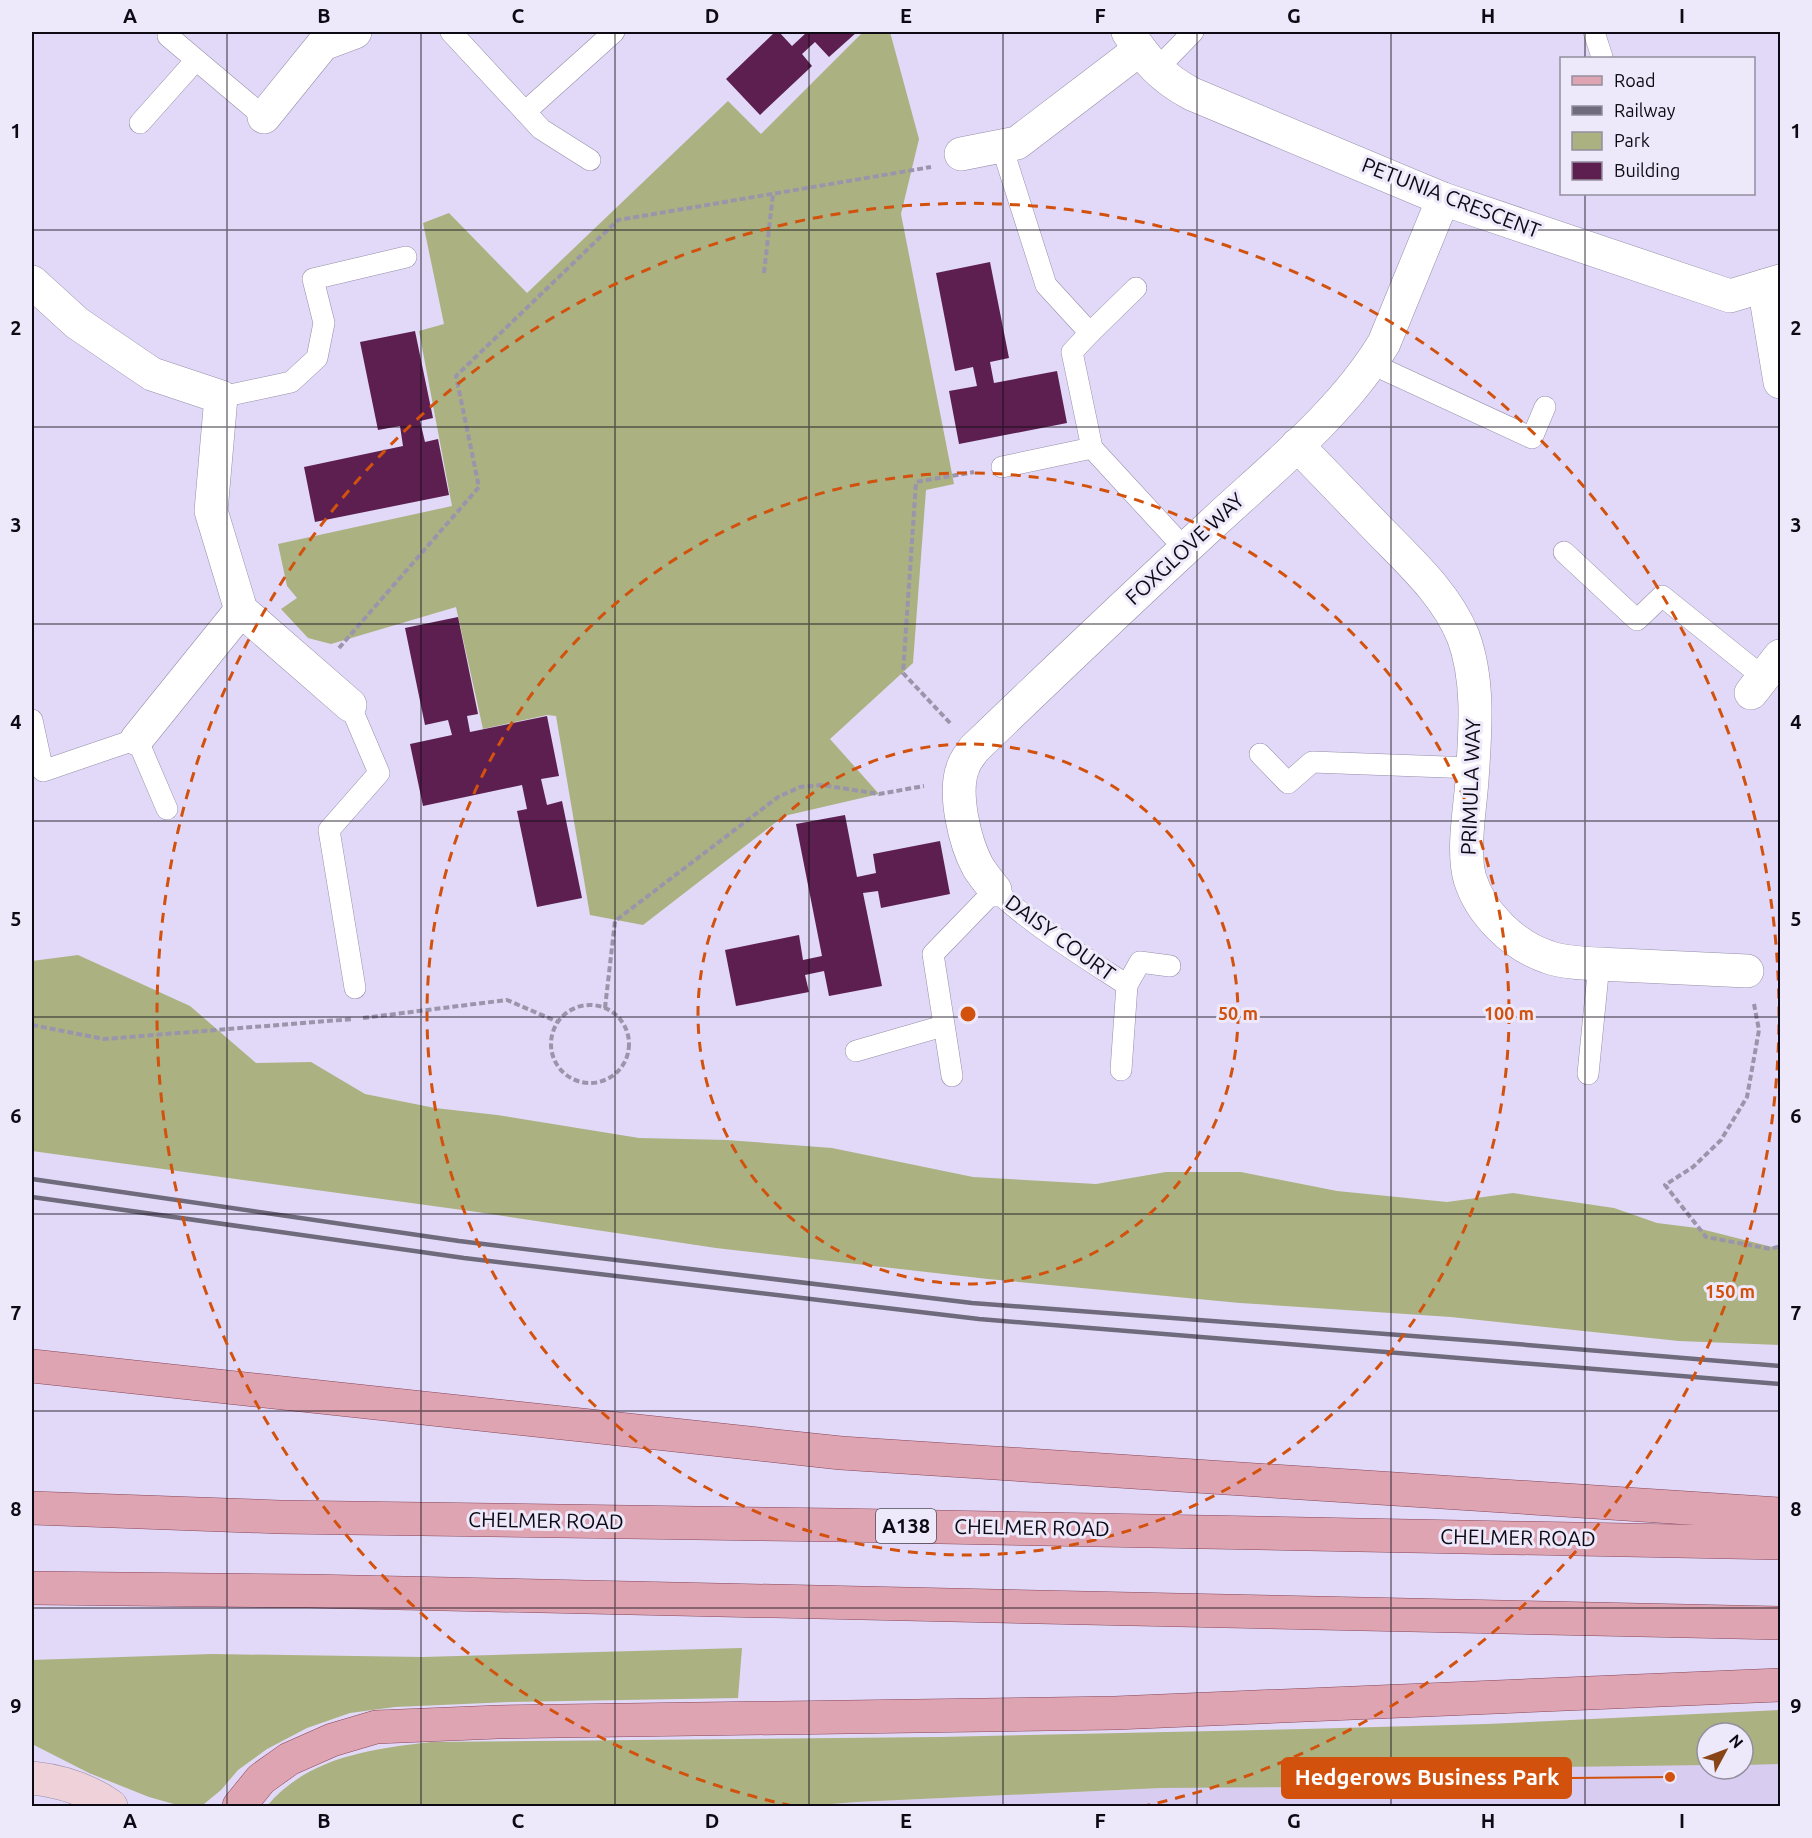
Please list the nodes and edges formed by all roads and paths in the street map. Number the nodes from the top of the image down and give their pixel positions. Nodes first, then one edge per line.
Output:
1 (355, 32) edge
2 (451, 32) edge
3 (614, 32) edge
4 (1193, 32) edge
5 (1594, 32) edge
6 (168, 36) dead end
7 (1141, 50) edge
8 (1602, 57) dead end
9 (196, 60) junction
10 (525, 112) junction
11 (264, 117) joint
12 (140, 123) dead end
13 (1002, 147) junction
14 (961, 154) joint
15 (590, 160) dead end
16 (773, 194) junction
17 (1443, 199) junction
18 (406, 258) dead end
19 (764, 273) dead end
20 (32, 282) edge
21 (1772, 283) edge
22 (1136, 288) dead end
23 (1090, 333) junction
24 (1372, 364) junction
25 (1780, 382) edge
26 (220, 397) junction
27 (1545, 407) dead end
28 (1297, 445) junction
29 (1092, 448) junction
30 (1002, 467) joint
31 (1185, 549) junction
32 (1564, 552) dead end
33 (242, 610) junction
34 (316, 675) junction
35 (1765, 675) edge
36 (350, 705) joint
37 (32, 720) edge
38 (136, 739) junction
39 (974, 749) junction
40 (1260, 754) dead end
41 (1473, 768) junction
42 (960, 780) junction
43 (167, 809) dead end
44 (995, 890) junction
45 (1599, 964) junction
46 (1170, 966) dead end
47 (1747, 971) joint
48 (1126, 985) junction
49 (355, 988) dead end
50 (605, 1008) junction
51 (558, 1022) junction
52 (32, 1025) edge
53 (943, 1026) junction
54 (856, 1051) dead end
55 (1121, 1070) dead end
56 (1588, 1074) dead end
57 (952, 1076) dead end
58 (1780, 1246) edge
59 (32, 1366) edge
60 (32, 1508) edge
61 (1780, 1514) edge
62 (1780, 1543) edge
63 (32, 1588) edge
64 (1780, 1623) edge
65 (1780, 1685) edge
66 (41, 1775) edge
67 (111, 1806) edge
68 (238, 1806) edge

1 - 11 street
2 - 10 lane
3 - 10 lane
4 - 7 lane
5 - 8 lane
6 - 9 lane
7 - 13 street
7 - 17 street, PETUNIA CRESCENT
9 - 11 lane
9 - 12 lane
10 - 15 lane
13 - 14 street
13 - 23 lane
14 - 16 path
16 - 19 path
16 - 34 path
17 - 21 street, PETUNIA CRESCENT
17 - 24 street, FOXGLOVE WAY
18 - 26 lane
20 - 26 street
21 - 25 street
22 - 23 lane
23 - 29 lane
24 - 27 lane
24 - 28 street, FOXGLOVE WAY
26 - 33 street
28 - 31 street, FOXGLOVE WAY
28 - 41 street, PRIMULA WAY
29 - 30 lane
29 - 31 lane
30 - 39 path
31 - 39 street, FOXGLOVE WAY
32 - 35 lane
33 - 34 street
33 - 38 street
34 - 36 street
36 - 49 lane
37 - 38 lane
38 - 43 lane
39 - 42 street, FOXGLOVE WAY
40 - 41 lane
41 - 45 street, PRIMULA WAY
42 - 44 street, FOXGLOVE WAY
42 - 50 path
44 - 48 lane, DAISY COURT
44 - 53 lane
45 - 47 street, PRIMULA WAY
45 - 56 lane
46 - 48 lane, DAISY COURT
47 - 58 path
48 - 55 lane, DAISY COURT
50 - 51 path
50 - 51 path
51 - 52 path
53 - 54 lane
53 - 57 lane
59 - 61 main road
60 - 62 main road, CHELMER ROAD / A138
63 - 64 main road
65 - 68 main road
66 - 67 main road

